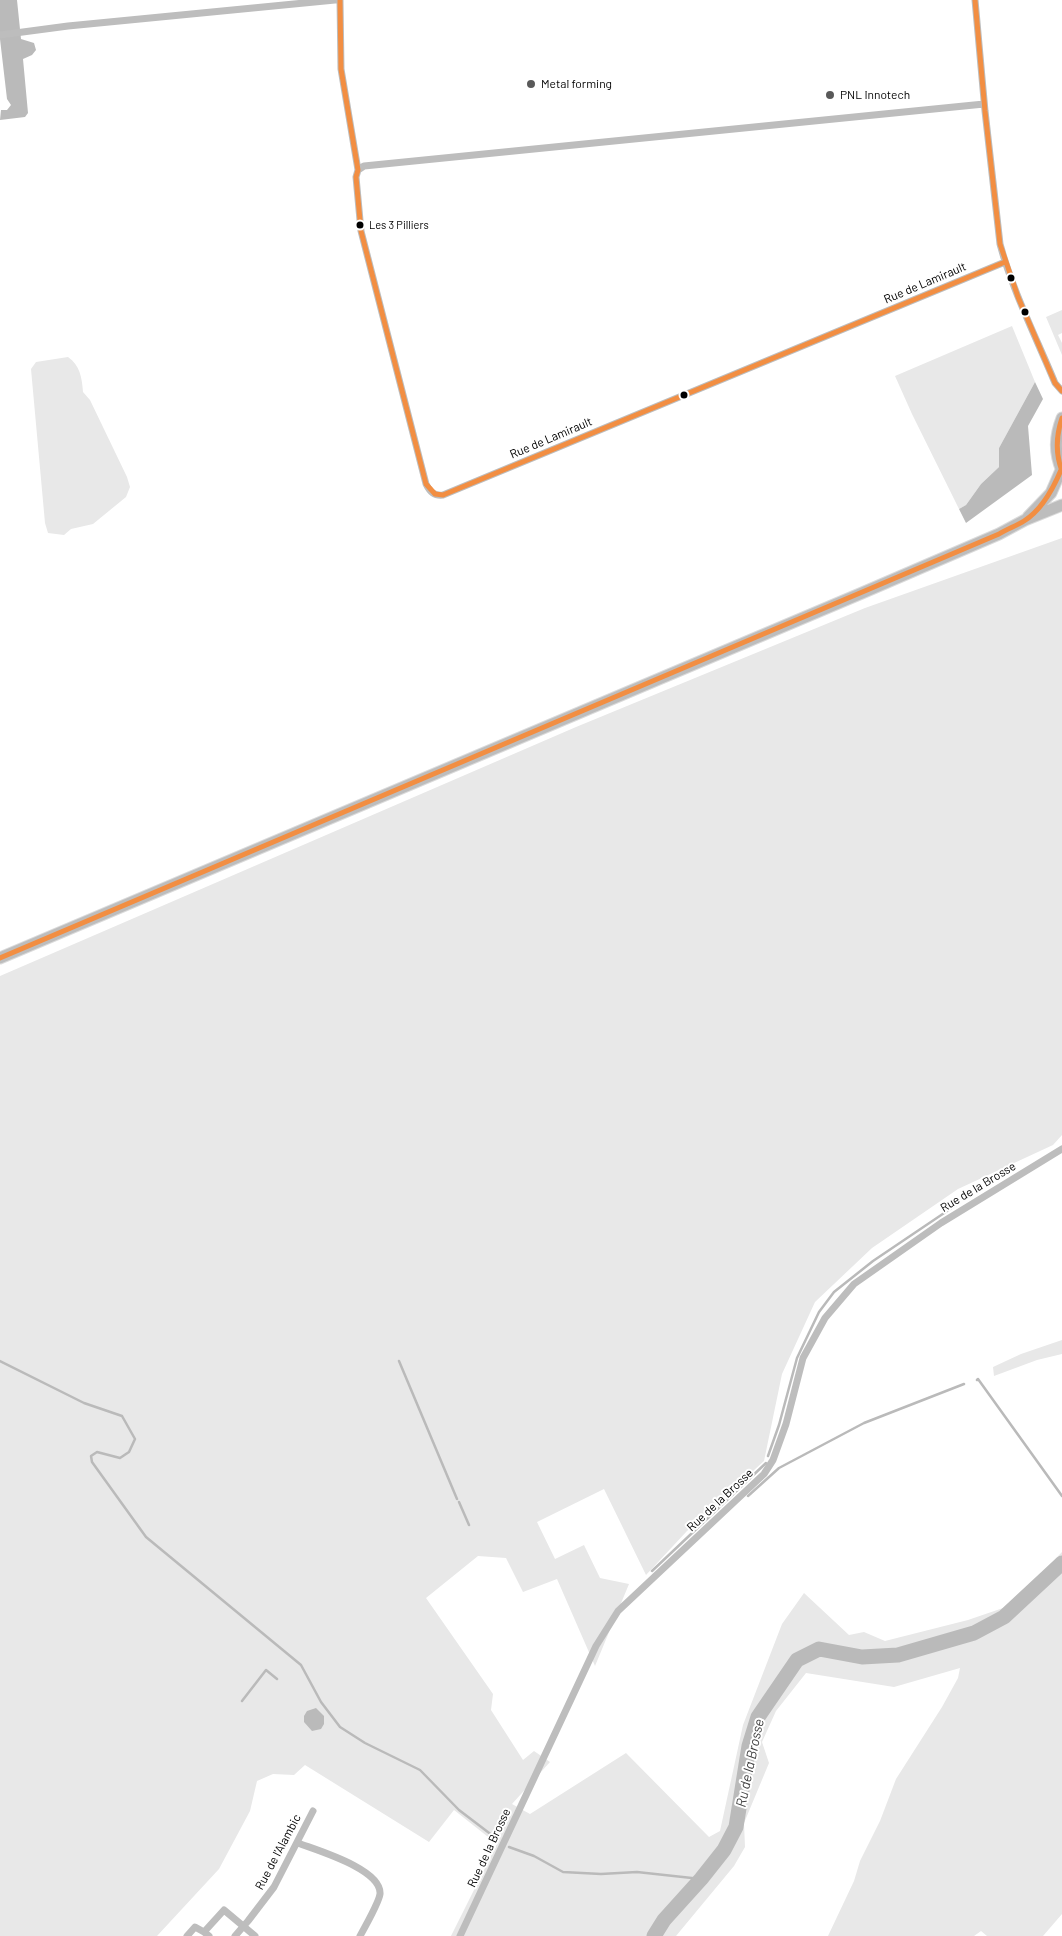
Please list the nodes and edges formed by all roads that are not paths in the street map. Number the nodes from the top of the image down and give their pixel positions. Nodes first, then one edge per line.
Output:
1 (335, 0) edge
2 (340, 0) edge
3 (975, 0) edge
4 (0, 35) edge
5 (984, 104) junction
6 (358, 170) junction
7 (1005, 262) junction
8 (1062, 391) edge
9 (1062, 418) edge
10 (1062, 470) edge
11 (1062, 505) edge
12 (1025, 520) junction
13 (0, 958) edge
14 (1062, 1149) edge
15 (313, 1811) dead end
16 (298, 1843) junction
17 (244, 1926) junction
18 (206, 1934) edge
19 (187, 1936) edge
20 (235, 1936) edge
21 (255, 1936) edge
22 (360, 1936) edge
23 (460, 1936) edge

1 - 4 street
2 - 6 street
3 - 5 street
5 - 6 street
5 - 7 street
6 - 7 street, Rue de Lamirault
7 - 8 street
9 - 10 main road
10 - 12 main road
11 - 12 main road
12 - 13 main road
14 - 23 street, Rue de la Brosse
15 - 16 street, Rue de l'Alambic
16 - 17 street, Rue de l'Alambic
16 - 22 street
17 - 18 street
17 - 20 street, Rue de l'Alambic
17 - 21 street
18 - 19 street

